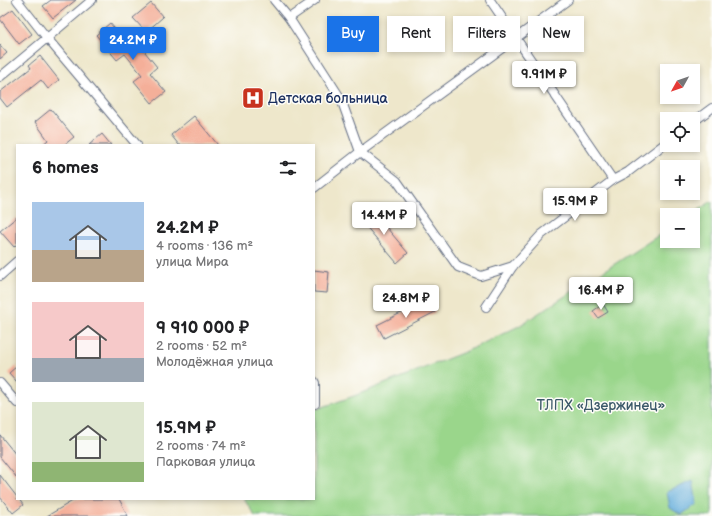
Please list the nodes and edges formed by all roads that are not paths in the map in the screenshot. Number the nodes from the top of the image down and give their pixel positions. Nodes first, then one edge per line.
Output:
1 (17, 0) edge
2 (92, 0) edge
3 (274, 0) edge
4 (316, 0) edge
5 (490, 0) edge
6 (568, 0) edge
7 (501, 16) edge
8 (289, 18) junction
9 (520, 36) edge
10 (47, 38) junction
11 (520, 42) edge
12 (498, 52) edge
13 (0, 77) edge
14 (712, 108) edge
15 (700, 117) edge
16 (136, 144) edge
17 (660, 147) edge
18 (360, 152) junction
19 (613, 180) junction
20 (315, 187) edge
21 (16, 262) edge
22 (512, 266) junction
23 (0, 276) edge
24 (486, 307) dead end
25 (0, 383) edge
26 (315, 383) edge
27 (16, 403) edge
28 (315, 404) edge

1 - 10 street
2 - 10 street
3 - 8 street
4 - 8 street
5 - 7 street
6 - 9 street
8 - 18 street
10 - 13 street
10 - 16 street
11 - 19 street
12 - 18 street
14 - 15 street
17 - 19 street
18 - 20 street
18 - 22 street
19 - 22 street
21 - 23 street
22 - 24 street
25 - 27 street
26 - 28 street

